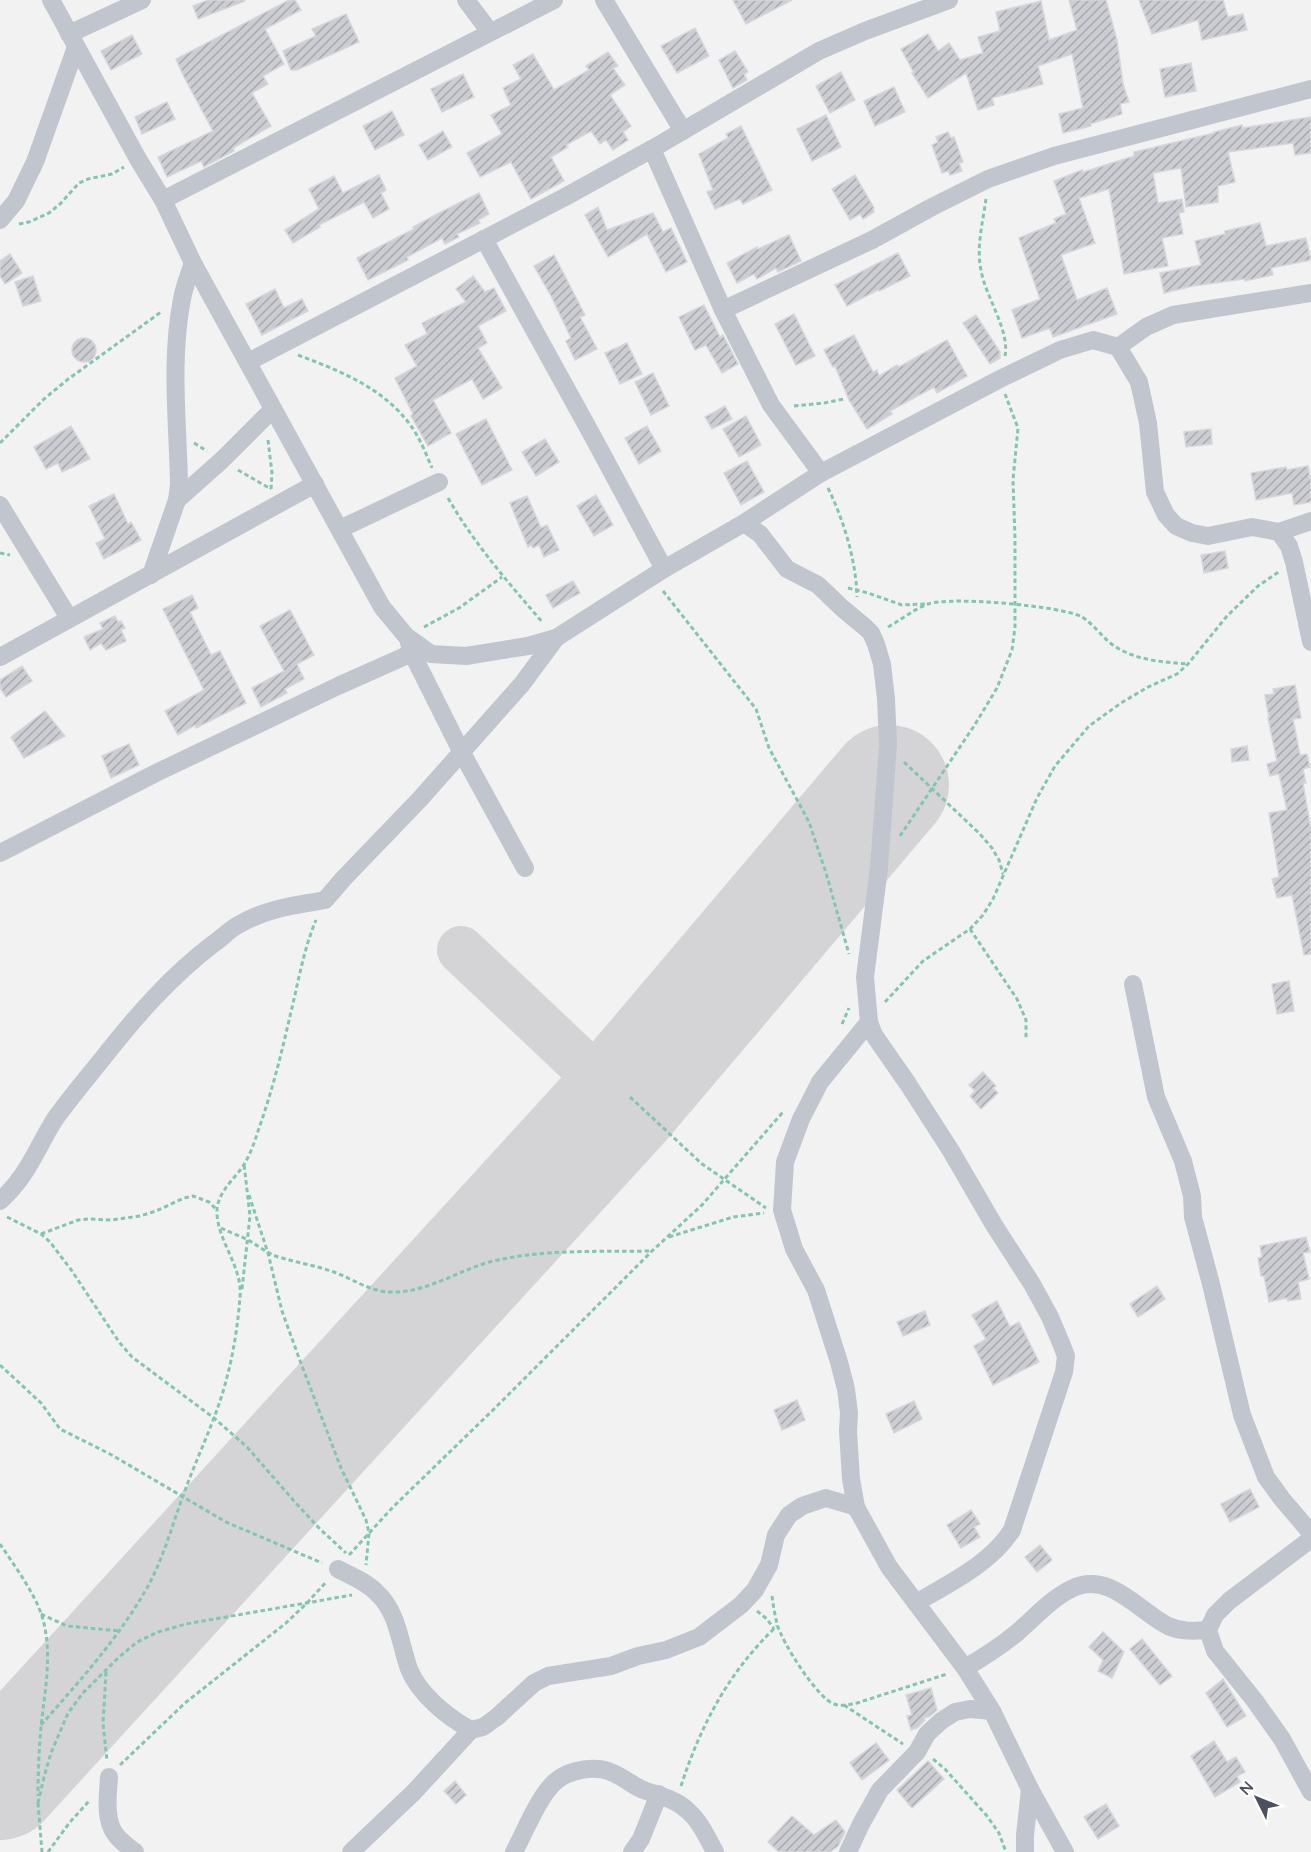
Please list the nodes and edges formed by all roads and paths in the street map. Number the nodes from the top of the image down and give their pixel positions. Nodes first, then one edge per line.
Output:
1 (51, 0) edge
2 (142, 0) edge
3 (466, 0) edge
4 (554, 0) edge
5 (604, 0) edge
6 (950, 0) edge
7 (490, 32) junction
8 (72, 40) junction
9 (1311, 89) edge
10 (683, 131) junction
11 (652, 150) junction
12 (138, 159) junction
13 (988, 179) junction
14 (163, 200) junction
15 (5, 223) edge
16 (484, 239) junction
17 (193, 263) junction
18 (1311, 293) edge
19 (182, 298) junction
20 (723, 310) junction
21 (1118, 347) junction
22 (248, 362) junction
23 (1000, 379) junction
24 (844, 399) dead end
25 (771, 405) junction
26 (268, 414) junction
27 (177, 433) junction
28 (0, 443) edge
29 (222, 460) junction
30 (821, 472) junction
31 (439, 482) dead end
32 (315, 484) junction
33 (177, 500) junction
34 (0, 505) edge
35 (1311, 521) edge
36 (744, 523) junction
37 (340, 529) junction
38 (1279, 532) junction
39 (1294, 562) junction
40 (658, 573) junction
41 (151, 575) junction
42 (502, 577) dead end
43 (857, 590) junction
44 (927, 604) junction
45 (1015, 605) junction
46 (69, 618) junction
47 (864, 627) junction
48 (556, 639) junction
49 (1311, 642) edge
50 (409, 645) junction
51 (0, 657) edge
52 (1188, 664) junction
53 (888, 746) junction
54 (461, 751) junction
55 (931, 787) junction
56 (899, 838) dead end
57 (0, 854) edge
58 (525, 868) dead end
59 (1004, 876) junction
60 (325, 900) junction
61 (970, 929) junction
62 (851, 958) dead end
63 (1133, 984) dead end
64 (869, 1022) junction
65 (1026, 1039) dead end
66 (630, 1097) dead end
67 (789, 1106) dead end
68 (244, 1164) junction
69 (724, 1181) junction
70 (249, 1195) junction
71 (0, 1201) edge
72 (217, 1210) junction
73 (0, 1214) edge
74 (779, 1217) junction
75 (221, 1228) junction
76 (41, 1234) junction
77 (667, 1238) junction
78 (248, 1240) junction
79 (652, 1251) junction
80 (268, 1253) junction
81 (241, 1294) junction
82 (0, 1365) edge
83 (214, 1418) junction
84 (183, 1496) junction
85 (856, 1506) junction
86 (369, 1533) junction
87 (1311, 1533) edge
88 (1311, 1539) edge
89 (0, 1544) edge
90 (343, 1562) junction
91 (377, 1592) junction
92 (772, 1595) dead end
93 (307, 1603) junction
94 (916, 1603) junction
95 (741, 1605) junction
96 (41, 1614) junction
97 (776, 1628) junction
98 (1208, 1630) junction
99 (120, 1632) junction
100 (965, 1668) junction
101 (106, 1670) junction
102 (844, 1706) junction
103 (992, 1711) junction
104 (41, 1725) junction
105 (471, 1730) junction
106 (917, 1752) junction
107 (109, 1777) junction
108 (1030, 1789) junction
109 (1311, 1792) edge
110 (668, 1798) junction
111 (90, 1799) dead end
112 (38, 1803) junction
113 (42, 1852) edge
114 (48, 1852) edge
115 (135, 1852) edge
116 (351, 1852) edge
117 (514, 1852) edge
118 (632, 1852) edge
119 (715, 1852) edge
120 (848, 1852) edge
121 (1006, 1852) edge
122 (1024, 1852) edge
123 (1065, 1852) edge

1 - 8 street
2 - 8 street
3 - 7 street
4 - 7 street
5 - 10 street
6 - 10 street
7 - 14 street
8 - 12 street
8 - 15 street
9 - 13 street
10 - 11 street
11 - 16 street
11 - 20 street
12 - 14 street
12 - 15 path
13 - 20 street
13 - 23 path
14 - 17 street
16 - 22 street
16 - 40 street
17 - 19 street
17 - 22 street
18 - 21 street
19 - 27 street
19 - 28 path
20 - 25 street
21 - 23 street
21 - 38 street
22 - 26 street
23 - 30 street
23 - 45 path
24 - 25 path
25 - 30 street
26 - 29 street
26 - 29 path
26 - 32 street
27 - 29 path
27 - 33 street
29 - 33 street
30 - 36 street
30 - 43 path
31 - 37 street
32 - 37 street
32 - 41 street
33 - 41 street
34 - 46 street
35 - 38 street
36 - 40 street
36 - 47 street
37 - 50 street
38 - 39 street
39 - 49 street
39 - 52 path
40 - 48 street
40 - 62 path
41 - 46 street
42 - 50 path
43 - 44 path
43 - 47 path
44 - 45 path
44 - 47 path
45 - 52 path
45 - 55 path
46 - 51 street
47 - 53 street
48 - 50 street
48 - 54 street
50 - 54 street
50 - 57 street
52 - 59 path
53 - 55 path
53 - 64 street
54 - 58 street
54 - 60 street
55 - 56 path
55 - 59 path
59 - 61 path
60 - 68 path
60 - 71 street
61 - 64 path
61 - 65 path
63 - 87 street
64 - 74 street
64 - 94 street
66 - 69 path
67 - 69 path
68 - 70 path
68 - 72 path
69 - 74 path
69 - 77 path
70 - 78 path
70 - 80 path
72 - 75 path
72 - 76 path
73 - 76 path
74 - 77 path
74 - 85 street
75 - 78 path
75 - 81 path
76 - 83 path
77 - 79 path
78 - 80 path
78 - 81 path
79 - 80 path
79 - 86 path
80 - 86 path
81 - 83 path
82 - 84 path
83 - 84 path
83 - 90 path
84 - 90 path
84 - 99 path
85 - 94 street
85 - 95 street
86 - 90 path
86 - 91 path
88 - 98 street
89 - 96 path
90 - 91 street
90 - 93 path
91 - 93 path
91 - 105 street
92 - 97 path
93 - 101 path
93 - 107 path
94 - 100 street
95 - 97 path
95 - 105 street
96 - 99 path
96 - 104 path
97 - 102 path
97 - 110 path
98 - 100 street
98 - 109 street
99 - 104 path
100 - 102 path
100 - 103 street
101 - 107 path
101 - 112 path
102 - 106 path
103 - 106 street
103 - 108 street
104 - 112 path
105 - 116 street
106 - 120 street
106 - 121 path
107 - 115 street
108 - 122 street
108 - 123 street
110 - 117 street
110 - 118 street
110 - 119 street
111 - 114 path
112 - 113 path

